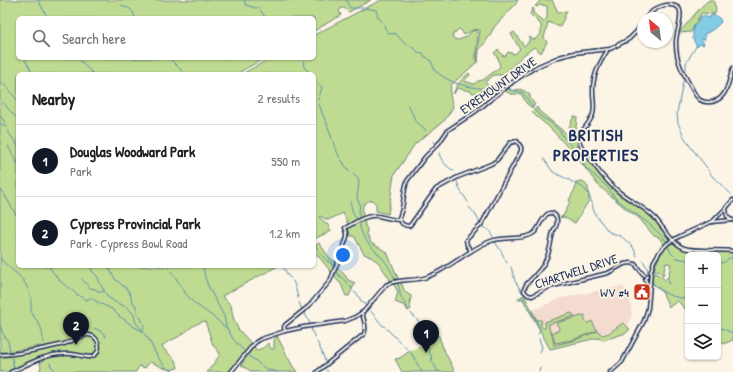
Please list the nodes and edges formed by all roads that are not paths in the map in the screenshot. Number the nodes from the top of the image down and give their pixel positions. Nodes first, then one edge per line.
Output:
1 (673, 2) dead end
2 (656, 6) dead end
3 (651, 12) edge
4 (637, 30) edge
5 (608, 50) junction
6 (733, 68) edge
7 (733, 200) edge
8 (726, 208) junction
9 (399, 220) junction
10 (732, 220) edge
11 (711, 222) junction
12 (674, 240) junction
13 (471, 251) junction
14 (733, 251) edge
15 (640, 270) junction
16 (649, 278) junction
17 (646, 280) junction
18 (649, 292) junction
19 (362, 313) junction
20 (285, 331) junction
21 (0, 355) edge
22 (11, 372) edge
23 (231, 372) edge
24 (317, 372) edge
25 (610, 372) edge

1 - 6 street
2 - 3 street
4 - 5 street, EYREMOUNT DRIVE
5 - 9 street, EYREMOUNT DRIVE
5 - 12 street
7 - 8 street
8 - 10 street
8 - 11 street
9 - 13 street
9 - 20 street
10 - 11 street
11 - 12 street
12 - 14 street
12 - 16 street
13 - 15 street, CHARTWELL DRIVE
13 - 19 street
15 - 16 street
15 - 17 street
16 - 17 street
16 - 17 street
16 - 18 street
17 - 18 street
18 - 25 street
19 - 20 street
19 - 24 street
20 - 23 street
21 - 22 street

